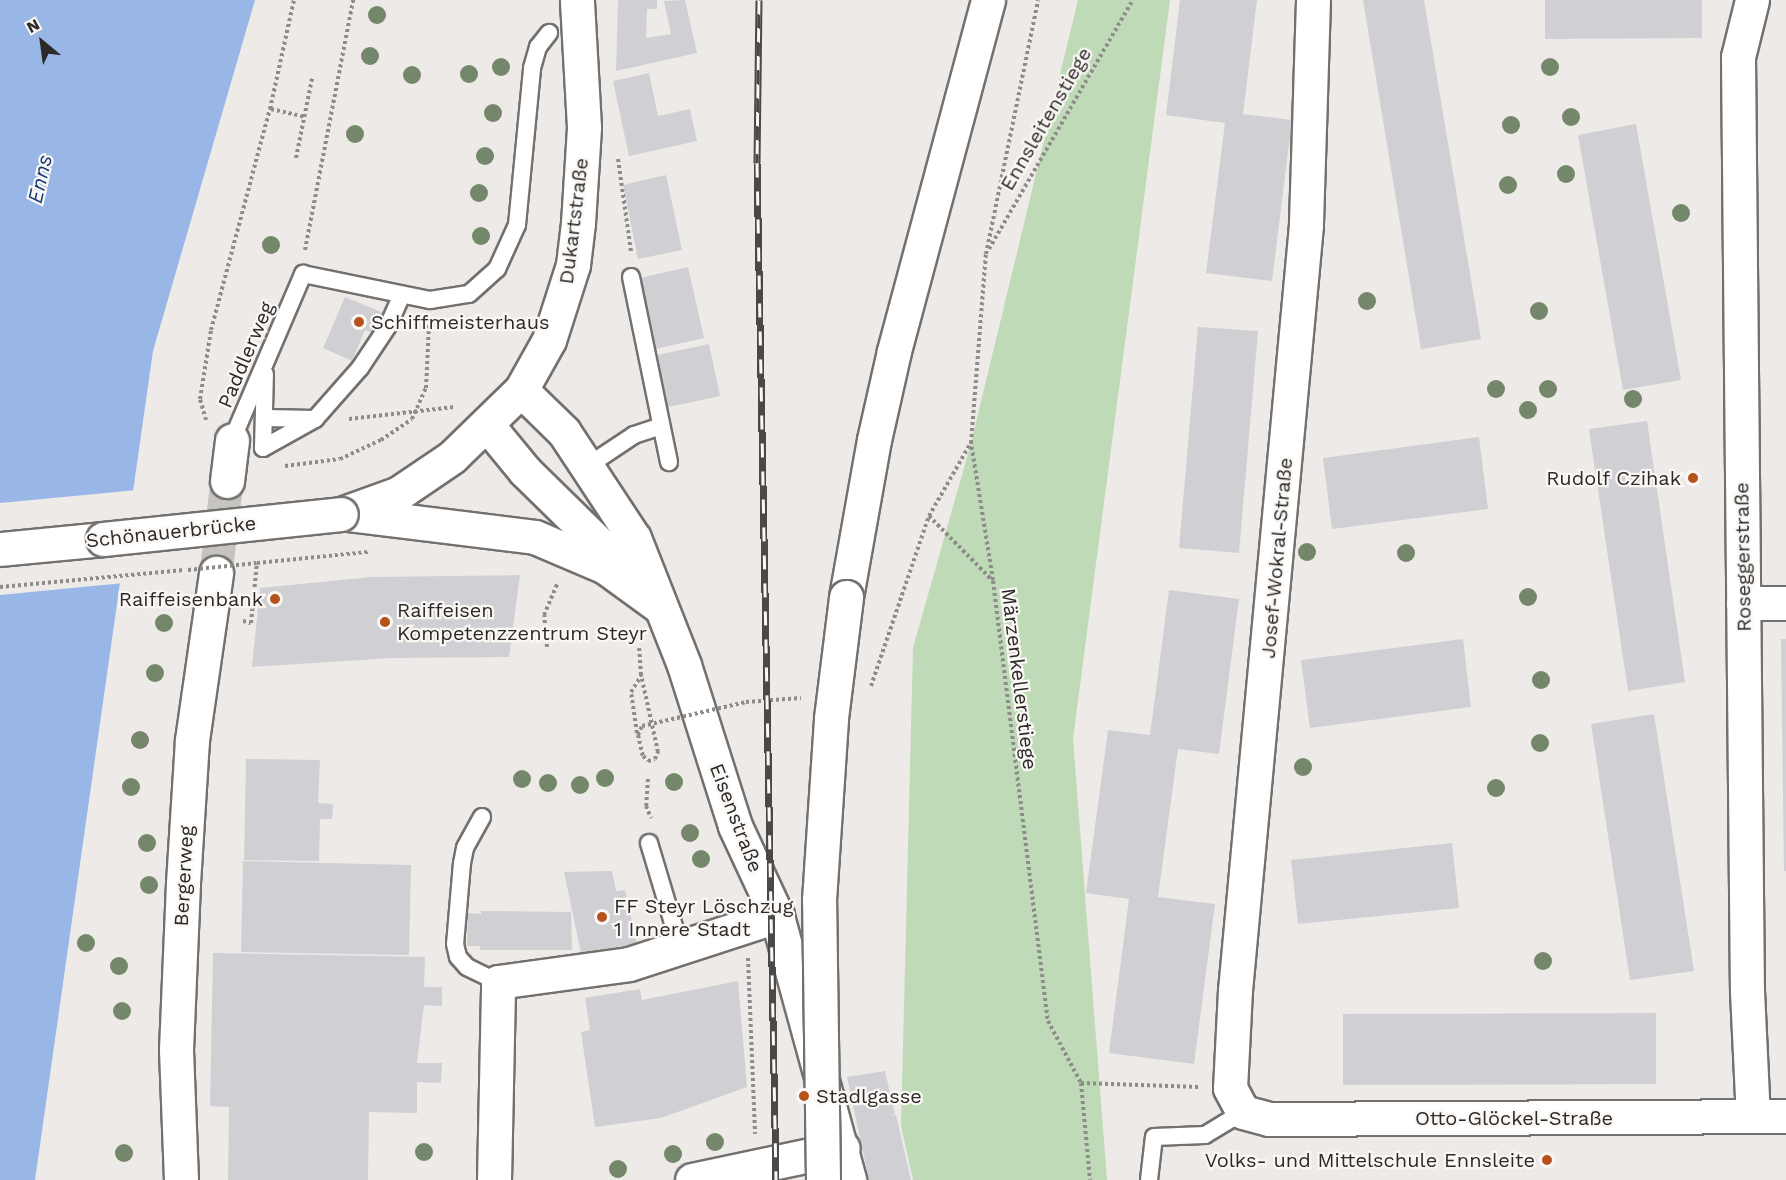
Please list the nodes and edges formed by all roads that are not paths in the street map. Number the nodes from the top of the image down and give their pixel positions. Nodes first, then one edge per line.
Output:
1 (577, 0) edge
2 (988, 0) edge
3 (1313, 0) edge
4 (1752, 0) edge
5 (549, 33) dead end
6 (631, 277) dead end
7 (401, 297) junction
8 (265, 370) junction
9 (522, 390) junction
10 (266, 418) junction
11 (315, 419) junction
12 (488, 426) junction
13 (659, 427) junction
14 (232, 440) joint
15 (669, 462) dead end
16 (589, 465) junction
17 (227, 481) tunnel mouth
18 (341, 514) junction
19 (0, 549) edge
20 (216, 573) tunnel mouth
21 (1743, 603) junction
22 (1786, 603) edge
23 (660, 607) junction
24 (482, 817) dead end
25 (649, 843) dead end
26 (762, 920) junction
27 (681, 950) junction
28 (498, 982) junction
29 (1236, 1100) junction
30 (1753, 1116) junction
31 (1786, 1116) edge
32 (843, 1148) junction
33 (181, 1180) edge
34 (494, 1180) edge
35 (692, 1180) edge
36 (823, 1180) edge
37 (849, 1180) edge
38 (1149, 1180) edge

1 - 9 street, Dukartstraße
2 - 36 street, bridge
3 - 29 street, Josef-Wokral-Straße
4 - 21 street, Roseggerstraße
5 - 7 lane
6 - 13 lane
7 - 8 lane, Paddlerweg
7 - 11 lane
8 - 10 lane
8 - 14 lane, Paddlerweg
9 - 12 street, Dukartstraße
9 - 16 street, Eisenstraße
10 - 11 lane
10 - 11 lane
12 - 18 street, Dukartstraße
12 - 23 street, Eisenstraße
13 - 15 lane
13 - 16 lane
14 - 17 street
16 - 23 street, Eisenstraße
18 - 19 street, Schönauerbrücke, bridge
18 - 23 street
20 - 33 street, Bergerweg
21 - 22 street
21 - 30 street, Roseggerstraße
23 - 26 street, Eisenstraße
24 - 28 lane
25 - 27 lane
26 - 27 street
26 - 32 street, Eisenstraße
27 - 28 street
28 - 34 street
29 - 30 street, Otto-Glöckel-Straße
29 - 38 lane
30 - 31 street, Otto-Glöckel-Straße
32 - 35 street
32 - 37 street, Eisenstraße

